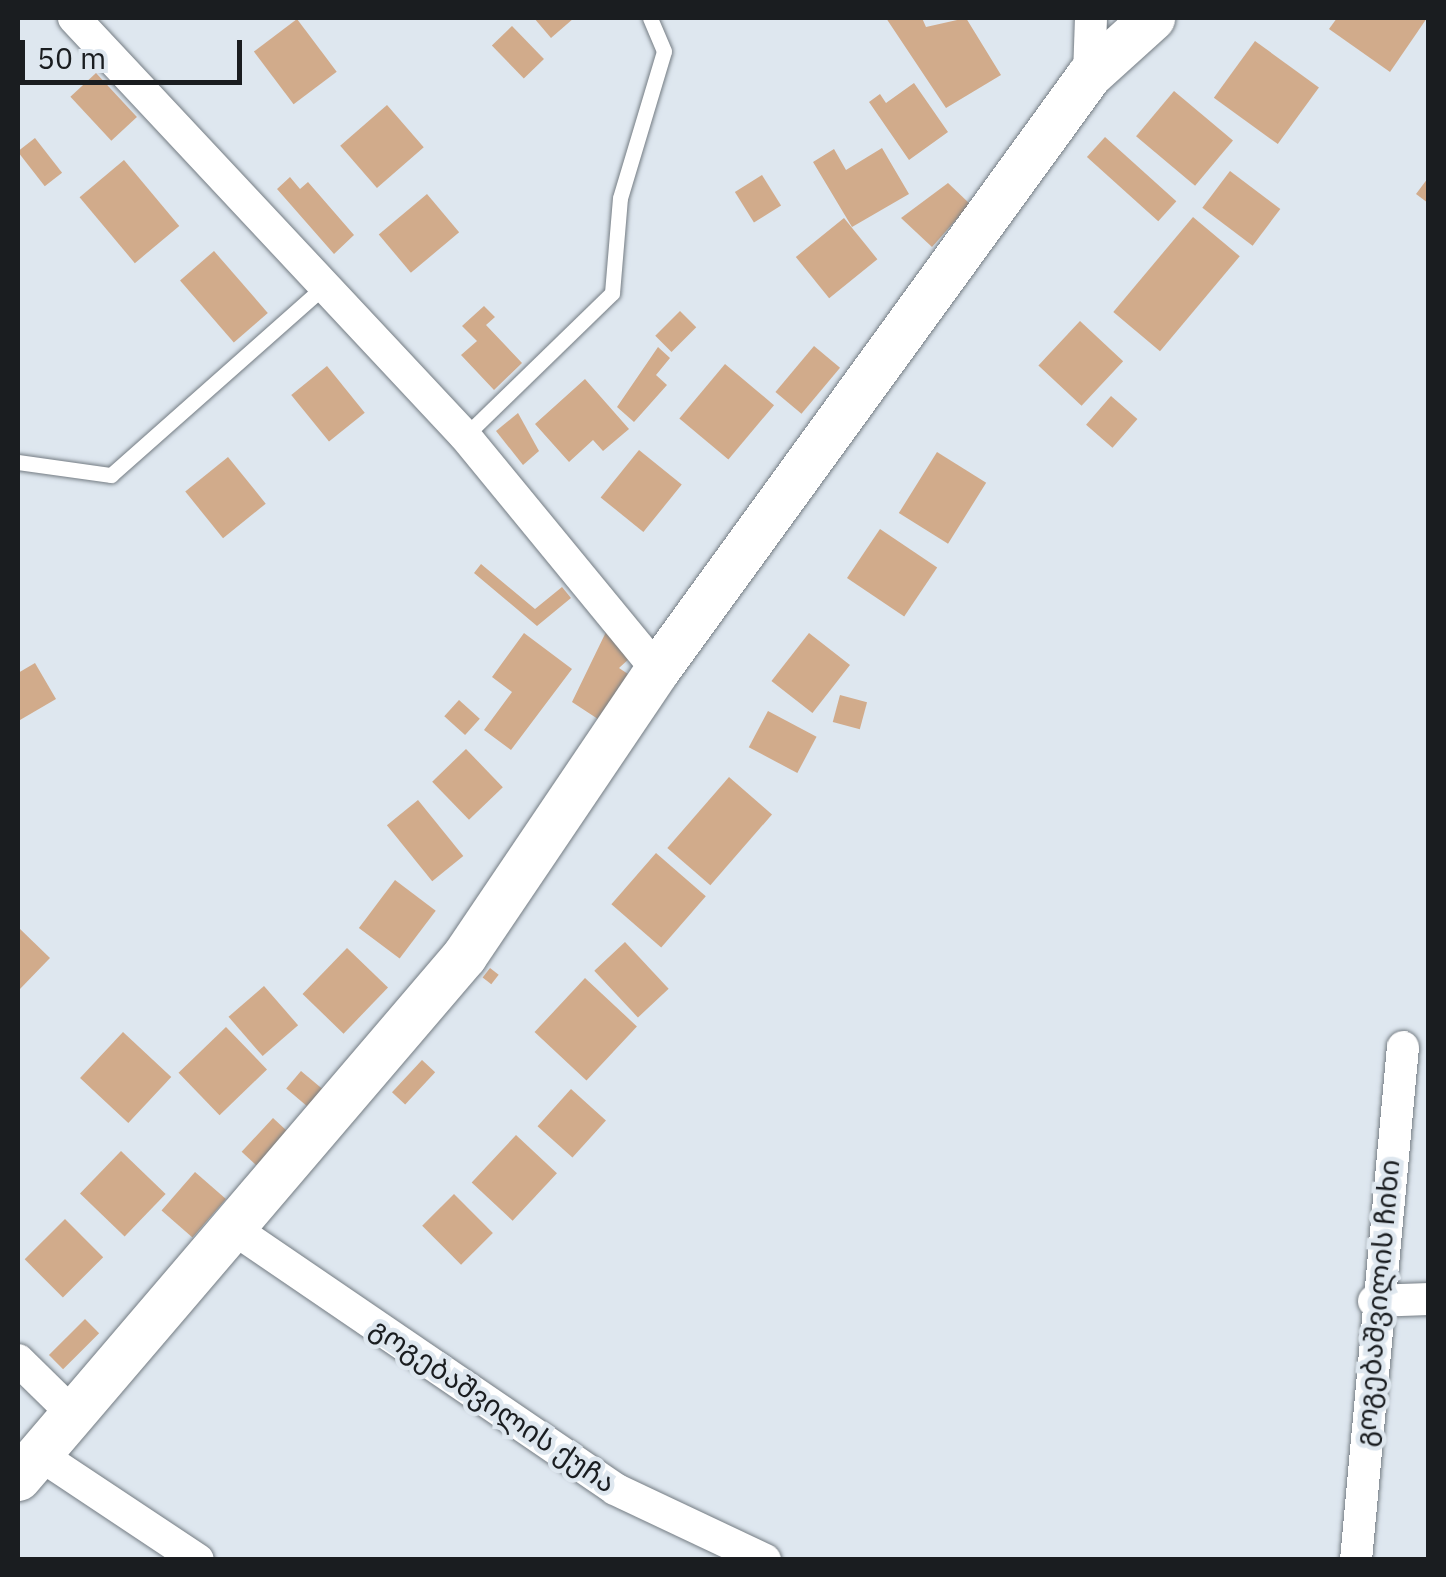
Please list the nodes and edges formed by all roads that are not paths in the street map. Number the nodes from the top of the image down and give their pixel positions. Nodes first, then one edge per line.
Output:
1 (74, 18) edge
2 (650, 18) edge
3 (1091, 18) edge
4 (1152, 18) edge
5 (1089, 75) junction
6 (325, 286) junction
7 (465, 436) junction
8 (18, 462) edge
9 (658, 670) junction
10 (1403, 1047) dead end
11 (234, 1230) junction
12 (1428, 1298) edge
13 (1374, 1301) junction
14 (18, 1360) edge
15 (69, 1410) junction
16 (27, 1465) edge
17 (198, 1560) edge
18 (765, 1560) edge
19 (1356, 1560) edge

1 - 6 street
2 - 7 lane
3 - 5 street
4 - 5 main road
5 - 9 main road
6 - 7 street
6 - 8 lane
7 - 9 street
9 - 11 main road
10 - 13 street, გოგებაშვილის ჩიხი
11 - 15 main road
11 - 18 street, გოგებაშვილის ქუჩა
12 - 13 street
13 - 19 street, გოგებაშვილის ჩიხი
14 - 15 street
15 - 16 main road
16 - 17 street

